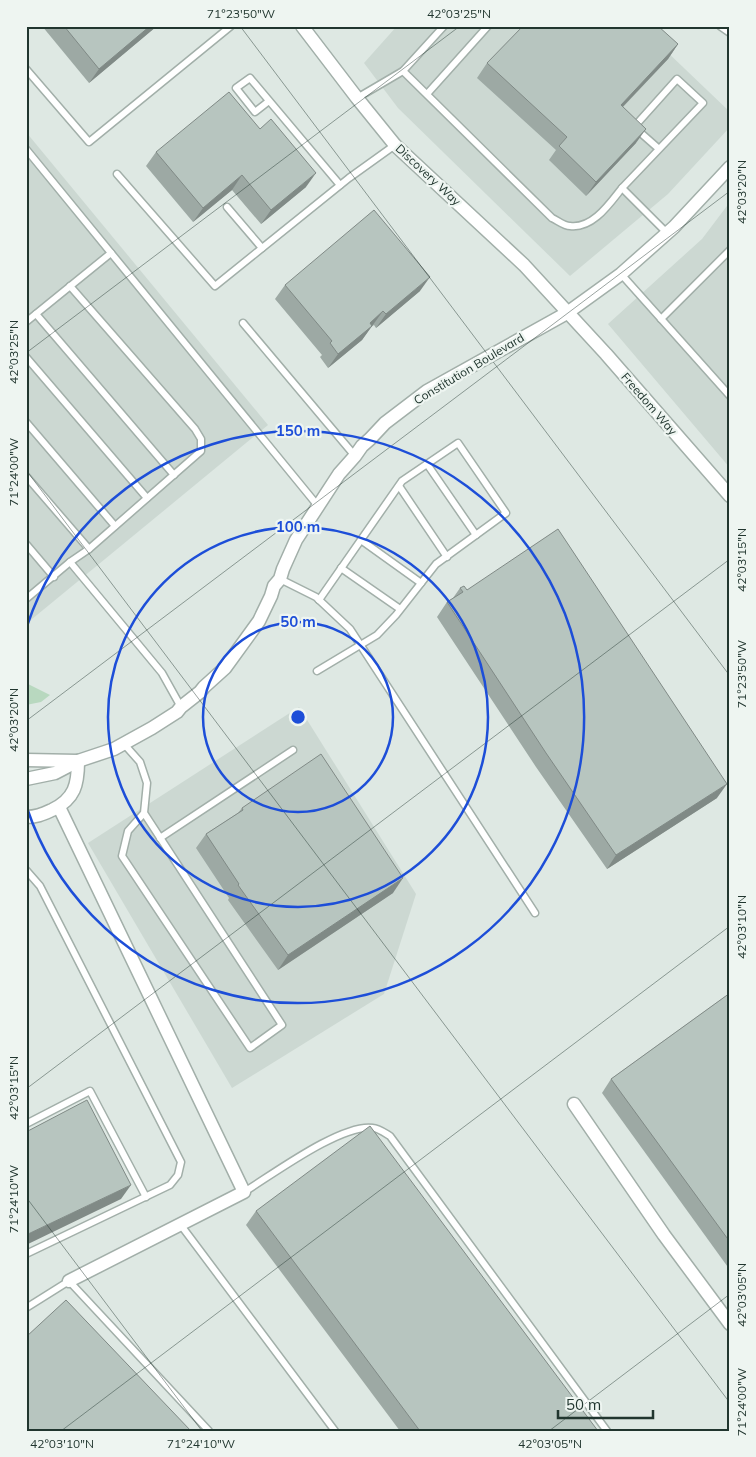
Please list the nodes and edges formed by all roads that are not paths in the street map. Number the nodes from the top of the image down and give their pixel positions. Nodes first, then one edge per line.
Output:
1 (231, 26) edge
2 (302, 26) edge
3 (444, 26) edge
4 (488, 26) edge
5 (720, 26) edge
6 (730, 33) edge
7 (26, 69) edge
8 (403, 70) junction
9 (427, 94) junction
10 (356, 98) junction
11 (269, 101) junction
12 (395, 145) junction
13 (660, 149) junction
14 (26, 150) edge
15 (730, 167) edge
16 (116, 174) dead end
17 (340, 185) junction
18 (622, 188) junction
19 (227, 207) dead end
20 (666, 232) junction
21 (262, 248) junction
22 (730, 250) edge
23 (111, 253) junction
24 (621, 274) junction
25 (70, 286) junction
26 (567, 312) junction
27 (36, 314) junction
28 (661, 319) junction
29 (26, 322) edge
30 (243, 323) dead end
31 (26, 356) edge
32 (730, 396) edge
33 (26, 422) edge
34 (355, 456) junction
35 (427, 464) junction
36 (26, 476) edge
37 (174, 476) junction
38 (399, 486) junction
39 (730, 496) edge
40 (148, 498) junction
41 (318, 506) junction
42 (115, 526) junction
43 (476, 535) junction
44 (361, 540) junction
45 (26, 544) edge
46 (89, 548) junction
47 (446, 557) junction
48 (70, 562) junction
49 (341, 568) junction
50 (54, 577) junction
51 (280, 579) junction
52 (421, 583) junction
53 (26, 598) edge
54 (319, 600) junction
55 (400, 610) junction
56 (360, 645) junction
57 (317, 671) dead end
58 (181, 707) junction
59 (124, 744) junction
60 (293, 750) dead end
61 (26, 760) edge
62 (78, 761) junction
63 (26, 779) edge
64 (59, 807) junction
65 (144, 813) junction
66 (26, 817) edge
67 (160, 838) junction
68 (26, 870) edge
69 (535, 913) dead end
70 (574, 1104) dead end
71 (26, 1124) edge
72 (244, 1192) junction
73 (146, 1197) junction
74 (180, 1224) junction
75 (26, 1254) edge
76 (69, 1281) junction
77 (26, 1308) edge
78 (730, 1324) edge
79 (210, 1431) edge
80 (334, 1431) edge
81 (607, 1431) edge

1 - 7 lane
2 - 10 street, Discovery Way
3 - 8 lane
4 - 9 lane
5 - 6 lane
8 - 9 lane
8 - 10 lane
9 - 18 lane
10 - 12 street, Discovery Way
11 - 11 lane
11 - 17 lane
12 - 17 lane
12 - 26 street, Discovery Way
13 - 13 lane
13 - 18 lane
14 - 23 lane
15 - 20 street, Constitution Boulevard
16 - 21 lane
17 - 21 lane
18 - 20 lane
19 - 21 lane
20 - 24 street, Constitution Boulevard
22 - 28 lane
23 - 25 lane
23 - 41 lane
24 - 26 street, Constitution Boulevard
24 - 28 lane
25 - 27 lane
25 - 37 lane
26 - 34 street, Constitution Boulevard
26 - 39 street, Freedom Way
27 - 29 lane
27 - 37 lane
28 - 32 lane
30 - 34 lane
31 - 40 lane
33 - 42 lane
34 - 41 street, Constitution Boulevard
35 - 38 lane
35 - 43 lane
35 - 43 lane
36 - 46 lane
37 - 40 lane
38 - 44 lane
38 - 47 lane
40 - 42 lane
41 - 51 street, Constitution Boulevard
42 - 46 lane
43 - 47 lane
44 - 49 lane
44 - 52 lane
45 - 50 lane
46 - 48 lane
47 - 52 lane
48 - 50 lane
48 - 58 lane
49 - 54 lane
49 - 55 lane
50 - 53 lane
51 - 54 lane
51 - 58 street, Constitution Boulevard
52 - 55 lane
54 - 56 lane
55 - 56 lane
56 - 57 lane
56 - 69 lane
58 - 59 street, Constitution Boulevard
59 - 62 street, Constitution Boulevard
59 - 65 lane
60 - 67 lane
61 - 62 street, Constitution Boulevard
62 - 63 street, Constitution Boulevard
62 - 64 street
64 - 66 street
64 - 72 street
65 - 67 lane
65 - 67 lane
68 - 73 lane
70 - 78 street
71 - 73 lane
72 - 74 street
72 - 81 lane
73 - 75 lane
74 - 76 street
74 - 80 lane
76 - 77 lane
76 - 79 lane

